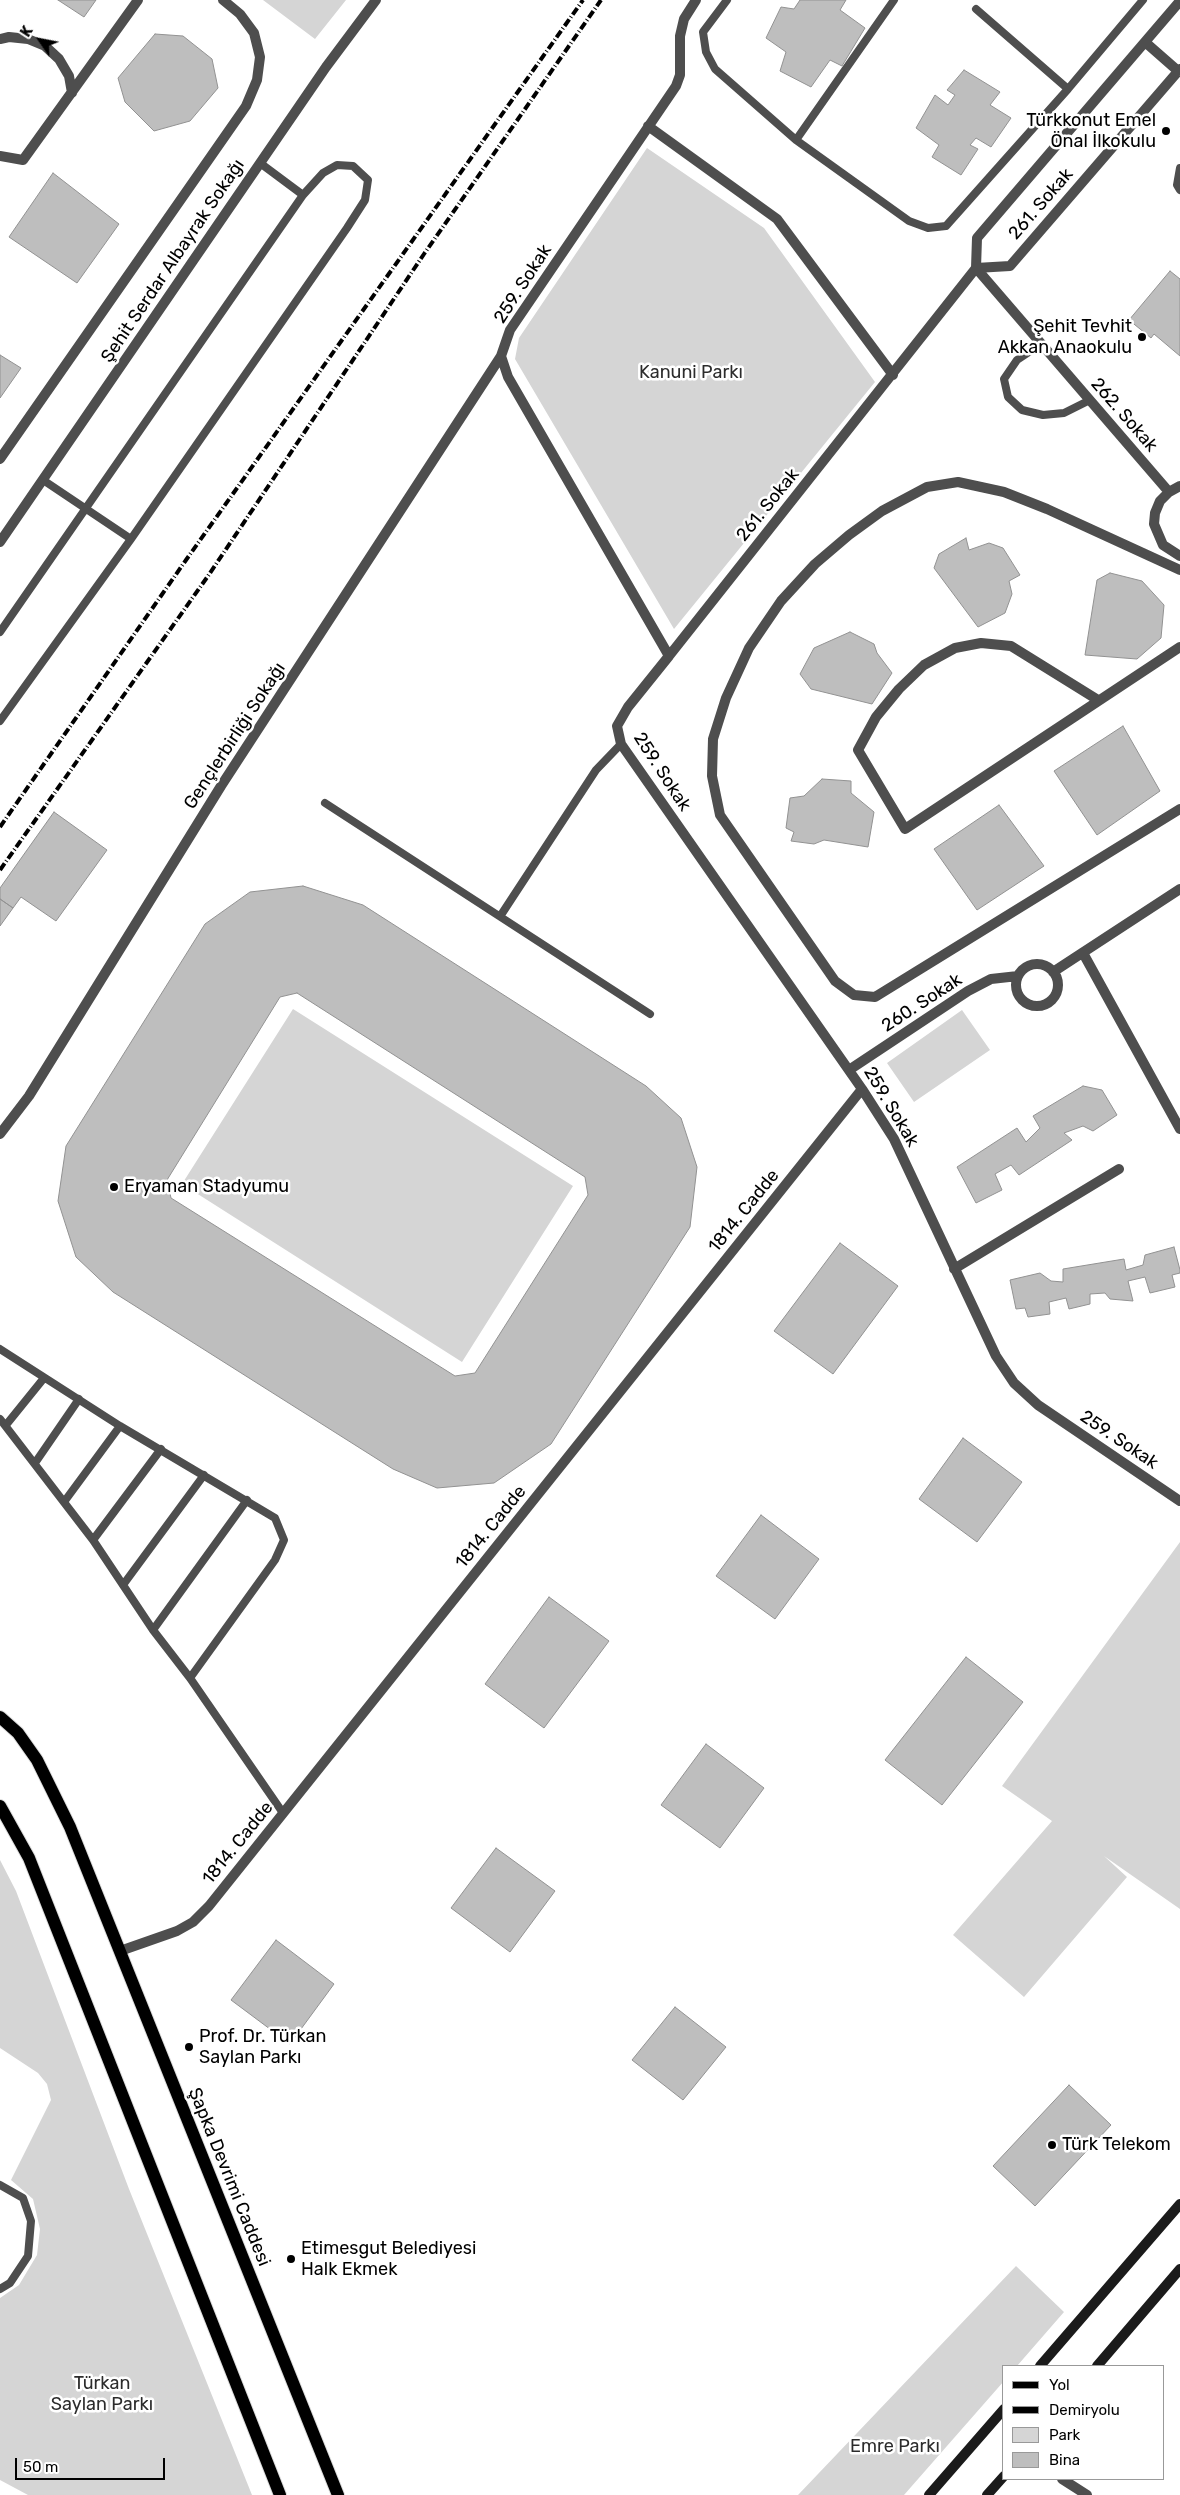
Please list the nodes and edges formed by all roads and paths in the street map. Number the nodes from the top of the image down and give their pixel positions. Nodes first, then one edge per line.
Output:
1 (138, 0) edge
2 (223, 0) edge
3 (376, 0) edge
4 (696, 0) edge
5 (726, 0) edge
6 (894, 0) edge
7 (1143, 0) edge
8 (1180, 1) edge
9 (976, 8) dead end
10 (0, 39) edge
11 (1145, 42) junction
12 (1178, 75) edge
13 (1068, 89) junction
14 (72, 93) junction
15 (648, 126) junction
16 (796, 140) junction
17 (0, 156) edge
18 (260, 163) junction
19 (1180, 168) edge
20 (1180, 190) edge
21 (304, 195) junction
22 (976, 268) junction
23 (1042, 344) junction
24 (501, 356) junction
25 (893, 375) junction
26 (1090, 400) junction
27 (0, 459) edge
28 (42, 480) junction
29 (1180, 486) edge
30 (1169, 492) junction
31 (86, 510) junction
32 (131, 539) junction
33 (0, 542) edge
34 (1180, 556) edge
35 (1180, 570) edge
36 (0, 632) edge
37 (1180, 647) edge
38 (669, 656) junction
39 (1098, 700) junction
40 (0, 721) edge
41 (621, 744) junction
42 (325, 803) dead end
43 (1180, 809) edge
44 (1180, 889) edge
45 (501, 915) junction
46 (1083, 953) junction
47 (1053, 972) junction
48 (1018, 976) junction
49 (650, 1014) dead end
50 (849, 1070) junction
51 (862, 1089) junction
52 (1180, 1130) edge
53 (0, 1134) edge
54 (1120, 1169) dead end
55 (954, 1269) junction
56 (0, 1349) edge
57 (44, 1378) junction
58 (79, 1399) junction
59 (0, 1419) edge
60 (6, 1425) junction
61 (120, 1426) junction
62 (160, 1449) junction
63 (35, 1463) junction
64 (204, 1474) junction
65 (247, 1500) junction
66 (1180, 1501) edge
67 (64, 1502) junction
68 (93, 1540) junction
69 (123, 1585) junction
70 (153, 1630) junction
71 (190, 1678) junction
72 (0, 1717) edge
73 (0, 1806) edge
74 (283, 1813) junction
75 (120, 1951) junction
76 (0, 2185) edge
77 (1180, 2204) edge
78 (1180, 2269) edge
79 (0, 2288) edge
80 (1041, 2365) edge
81 (1098, 2365) edge
82 (1002, 2411) edge
83 (1002, 2478) edge
84 (1064, 2480) edge
85 (280, 2495) edge
86 (338, 2495) edge
87 (929, 2495) edge
88 (987, 2495) edge
89 (1086, 2495) edge

1 - 14 street
2 - 27 street
3 - 18 street, Şehit Serdar Albayrak Sokağı
4 - 15 street, 259. Sokak
5 - 16 lane
6 - 16 lane
7 - 13 lane
8 - 11 street, 261. Sokak
9 - 13 lane
10 - 14 street
11 - 12 street, 261. Sokak
11 - 22 street, 261. Sokak
12 - 22 street, 261. Sokak
13 - 16 lane
14 - 17 street
15 - 24 street, 259. Sokak
15 - 25 street
18 - 21 lane
18 - 28 street, Şehit Serdar Albayrak Sokağı
19 - 20 lane
21 - 31 lane
21 - 32 lane
22 - 23 street, 262. Sokak
22 - 25 street, 261. Sokak
23 - 26 street, 262. Sokak
23 - 26 lane
24 - 38 street
24 - 53 street, Gençlerbirliği Sokağı
25 - 38 street, 261. Sokak
26 - 30 street, 262. Sokak
28 - 31 lane
28 - 33 street, Şehit Serdar Albayrak Sokağı
29 - 30 street
30 - 34 street
31 - 32 lane
31 - 36 lane
32 - 40 lane
35 - 43 street
37 - 39 street
38 - 41 street, 259. Sokak
39 - 39 street
41 - 45 lane
41 - 50 street, 259. Sokak
42 - 45 lane
44 - 46 street
45 - 49 lane
46 - 47 street
46 - 52 street
47 - 48 street, 260. Sokak
47 - 48 street
48 - 50 street, 260. Sokak
50 - 51 street, 259. Sokak
51 - 55 street, 259. Sokak
51 - 74 street, 1814. Cadde
54 - 55 street
55 - 66 street, 259. Sokak
56 - 57 lane
57 - 58 lane
57 - 60 lane
58 - 61 lane
58 - 63 lane
59 - 60 lane
60 - 63 lane
61 - 62 lane
61 - 67 lane
62 - 64 lane
62 - 68 lane
63 - 67 lane
64 - 65 lane
64 - 69 lane
65 - 70 lane
65 - 71 lane
67 - 68 lane
68 - 69 lane
69 - 70 lane
70 - 71 lane
71 - 74 lane
72 - 75 main road, Şapka Devrimi Caddesi
73 - 85 main road
74 - 75 street, 1814. Cadde
75 - 86 main road, Şapka Devrimi Caddesi
76 - 79 lane
77 - 80 main road
78 - 81 main road
82 - 87 main road
83 - 88 main road
84 - 89 street

